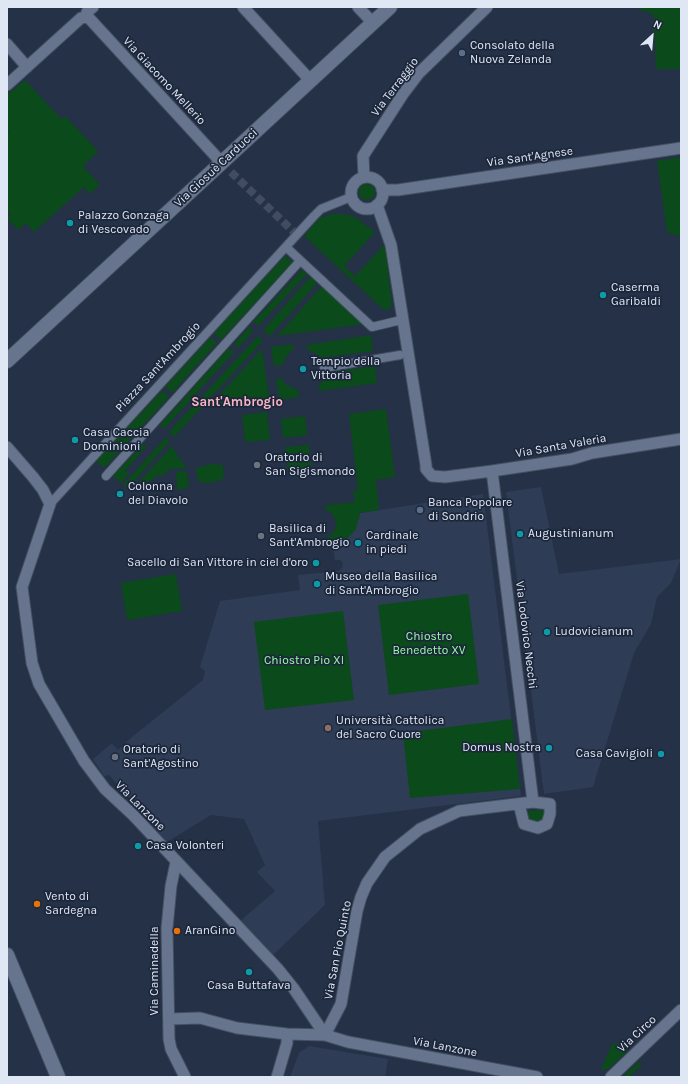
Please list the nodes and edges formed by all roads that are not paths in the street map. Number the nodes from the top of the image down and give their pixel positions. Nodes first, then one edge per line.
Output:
1 (93, 7) edge
2 (243, 7) edge
3 (358, 7) edge
4 (390, 7) edge
5 (487, 7) edge
6 (88, 17) junction
7 (373, 23) junction
8 (7, 44) edge
9 (27, 67) junction
10 (310, 80) junction
11 (7, 84) edge
12 (681, 148) edge
13 (222, 162) junction
14 (364, 177) junction
15 (382, 190) junction
16 (351, 197) junction
17 (377, 205) junction
18 (286, 247) junction
19 (300, 261) junction
20 (397, 321) dead end
21 (400, 355) dead end
22 (7, 361) edge
23 (324, 368) dead end
24 (681, 439) edge
25 (7, 447) edge
26 (492, 471) junction
27 (106, 476) dead end
28 (50, 504) junction
29 (23, 585) joint
30 (533, 802) junction
31 (519, 804) junction
32 (176, 862) junction
33 (7, 955) edge
34 (681, 1010) edge
35 (169, 1019) junction
36 (287, 1034) junction
37 (325, 1034) junction
38 (58, 1077) edge
39 (185, 1077) edge
40 (277, 1077) edge
41 (537, 1077) edge
42 (611, 1077) edge

1 - 6 street
2 - 10 street
3 - 7 street
4 - 7 street, Via Giosuè Carducci
5 - 14 street, Via Terraggio
6 - 9 street
6 - 13 street, Via Giacomo Mellerio
7 - 10 street, Via Giosuè Carducci
8 - 9 street
9 - 11 street
10 - 13 street, Via Giosuè Carducci
12 - 15 street, Via Sant'Agnese
13 - 22 street, Via Giosuè Carducci
14 - 15 street
14 - 16 street
15 - 17 street
16 - 17 street
16 - 18 street, Piazza Sant'Ambrogio
17 - 26 street, Via Santa Valeria
18 - 19 street
18 - 28 street, Piazza Sant'Ambrogio
19 - 20 street
19 - 27 street
21 - 23 street
24 - 26 street, Via Santa Valeria
25 - 28 street
26 - 30 street, Via Lodovico Necchi
28 - 29 street, Piazza Sant'Ambrogio
29 - 32 street, Via Lanzone
30 - 31 street
30 - 31 street
31 - 37 street, Via San Pio Quinto
32 - 35 street, Via Caminadella
32 - 37 street, Via Lanzone
33 - 38 street
34 - 42 street, Via Circo
35 - 36 street, Via Lanzone
35 - 39 street, Via Caminadella
36 - 37 street, Via Lanzone
36 - 40 street
37 - 41 street, Via Lanzone

